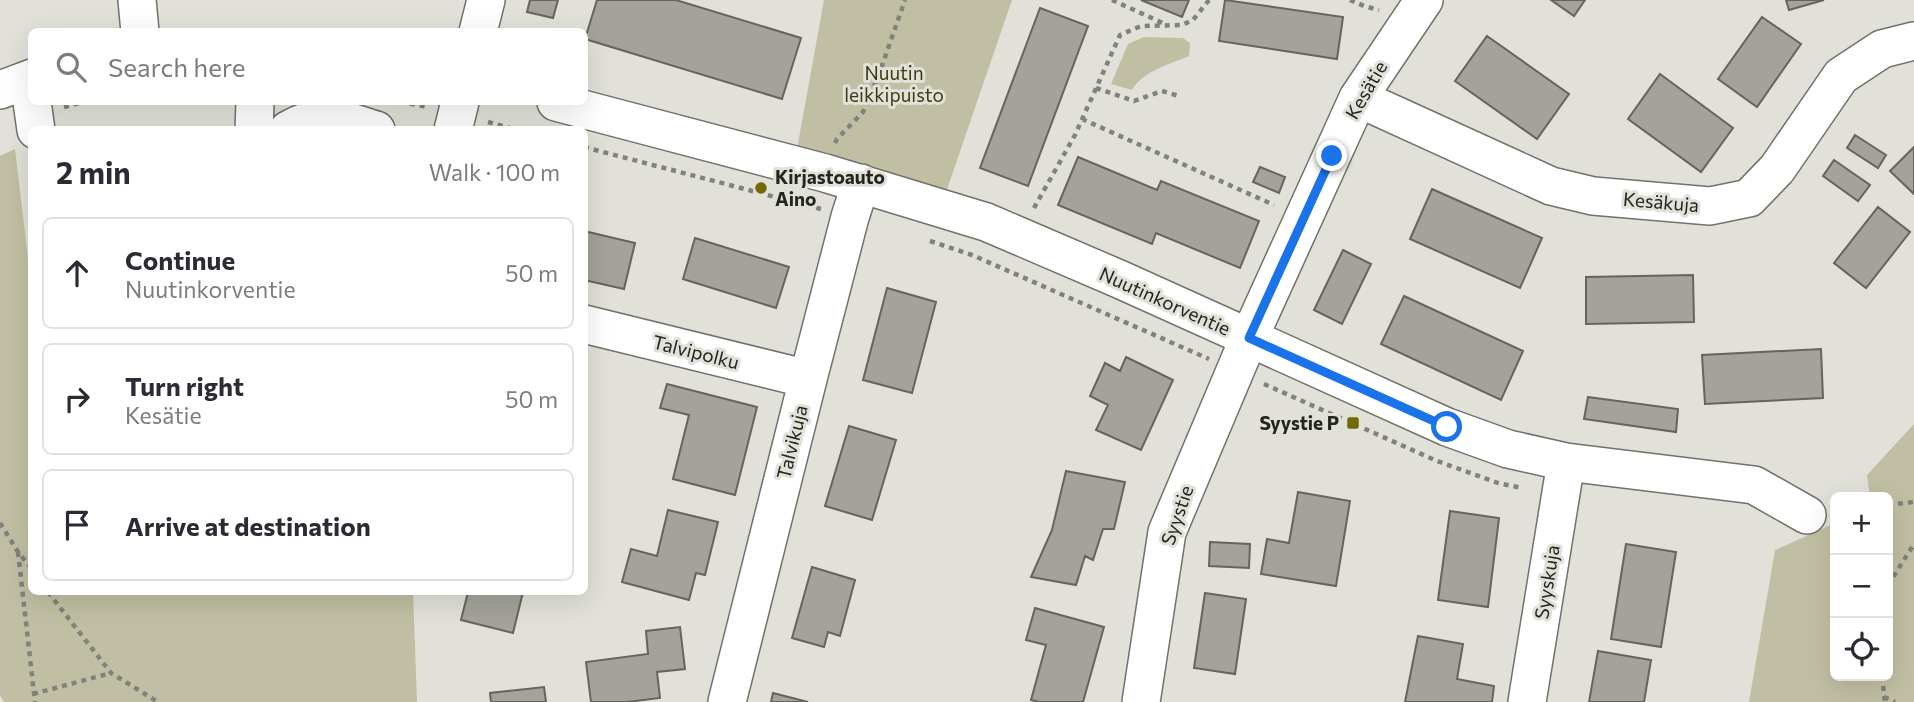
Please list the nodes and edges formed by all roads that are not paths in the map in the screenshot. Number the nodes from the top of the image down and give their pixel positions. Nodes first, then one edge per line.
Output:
1 (137, 0) edge
2 (486, 0) edge
3 (1424, 0) edge
4 (140, 28) edge
5 (479, 28) edge
6 (1914, 41) edge
7 (1358, 97) junction
8 (29, 105) edge
9 (255, 105) edge
10 (459, 105) edge
11 (567, 105) edge
12 (35, 126) edge
13 (254, 126) edge
14 (295, 126) edge
15 (363, 126) edge
16 (454, 126) edge
17 (860, 183) junction
18 (588, 325) edge
19 (1249, 338) junction
20 (808, 379) junction
21 (1566, 462) junction
22 (1807, 515) dead end
23 (727, 702) edge
24 (1141, 702) edge
25 (1527, 702) edge

1 - 4 street
2 - 5 street
3 - 7 street, Kesätie
6 - 7 street, Kesäkuja
7 - 19 street, Kesätie
8 - 12 street
9 - 13 street
10 - 16 street
11 - 17 street, Nuutinkorventie
14 - 15 street
17 - 19 street, Nuutinkorventie
17 - 20 street, Talvikuja
18 - 20 street, Talvipolku
19 - 21 street, Nuutinkorventie
19 - 24 street, Syystie
20 - 23 street, Talvikuja
21 - 22 street, Nuutinkorventie
21 - 25 street, Syyskuja

